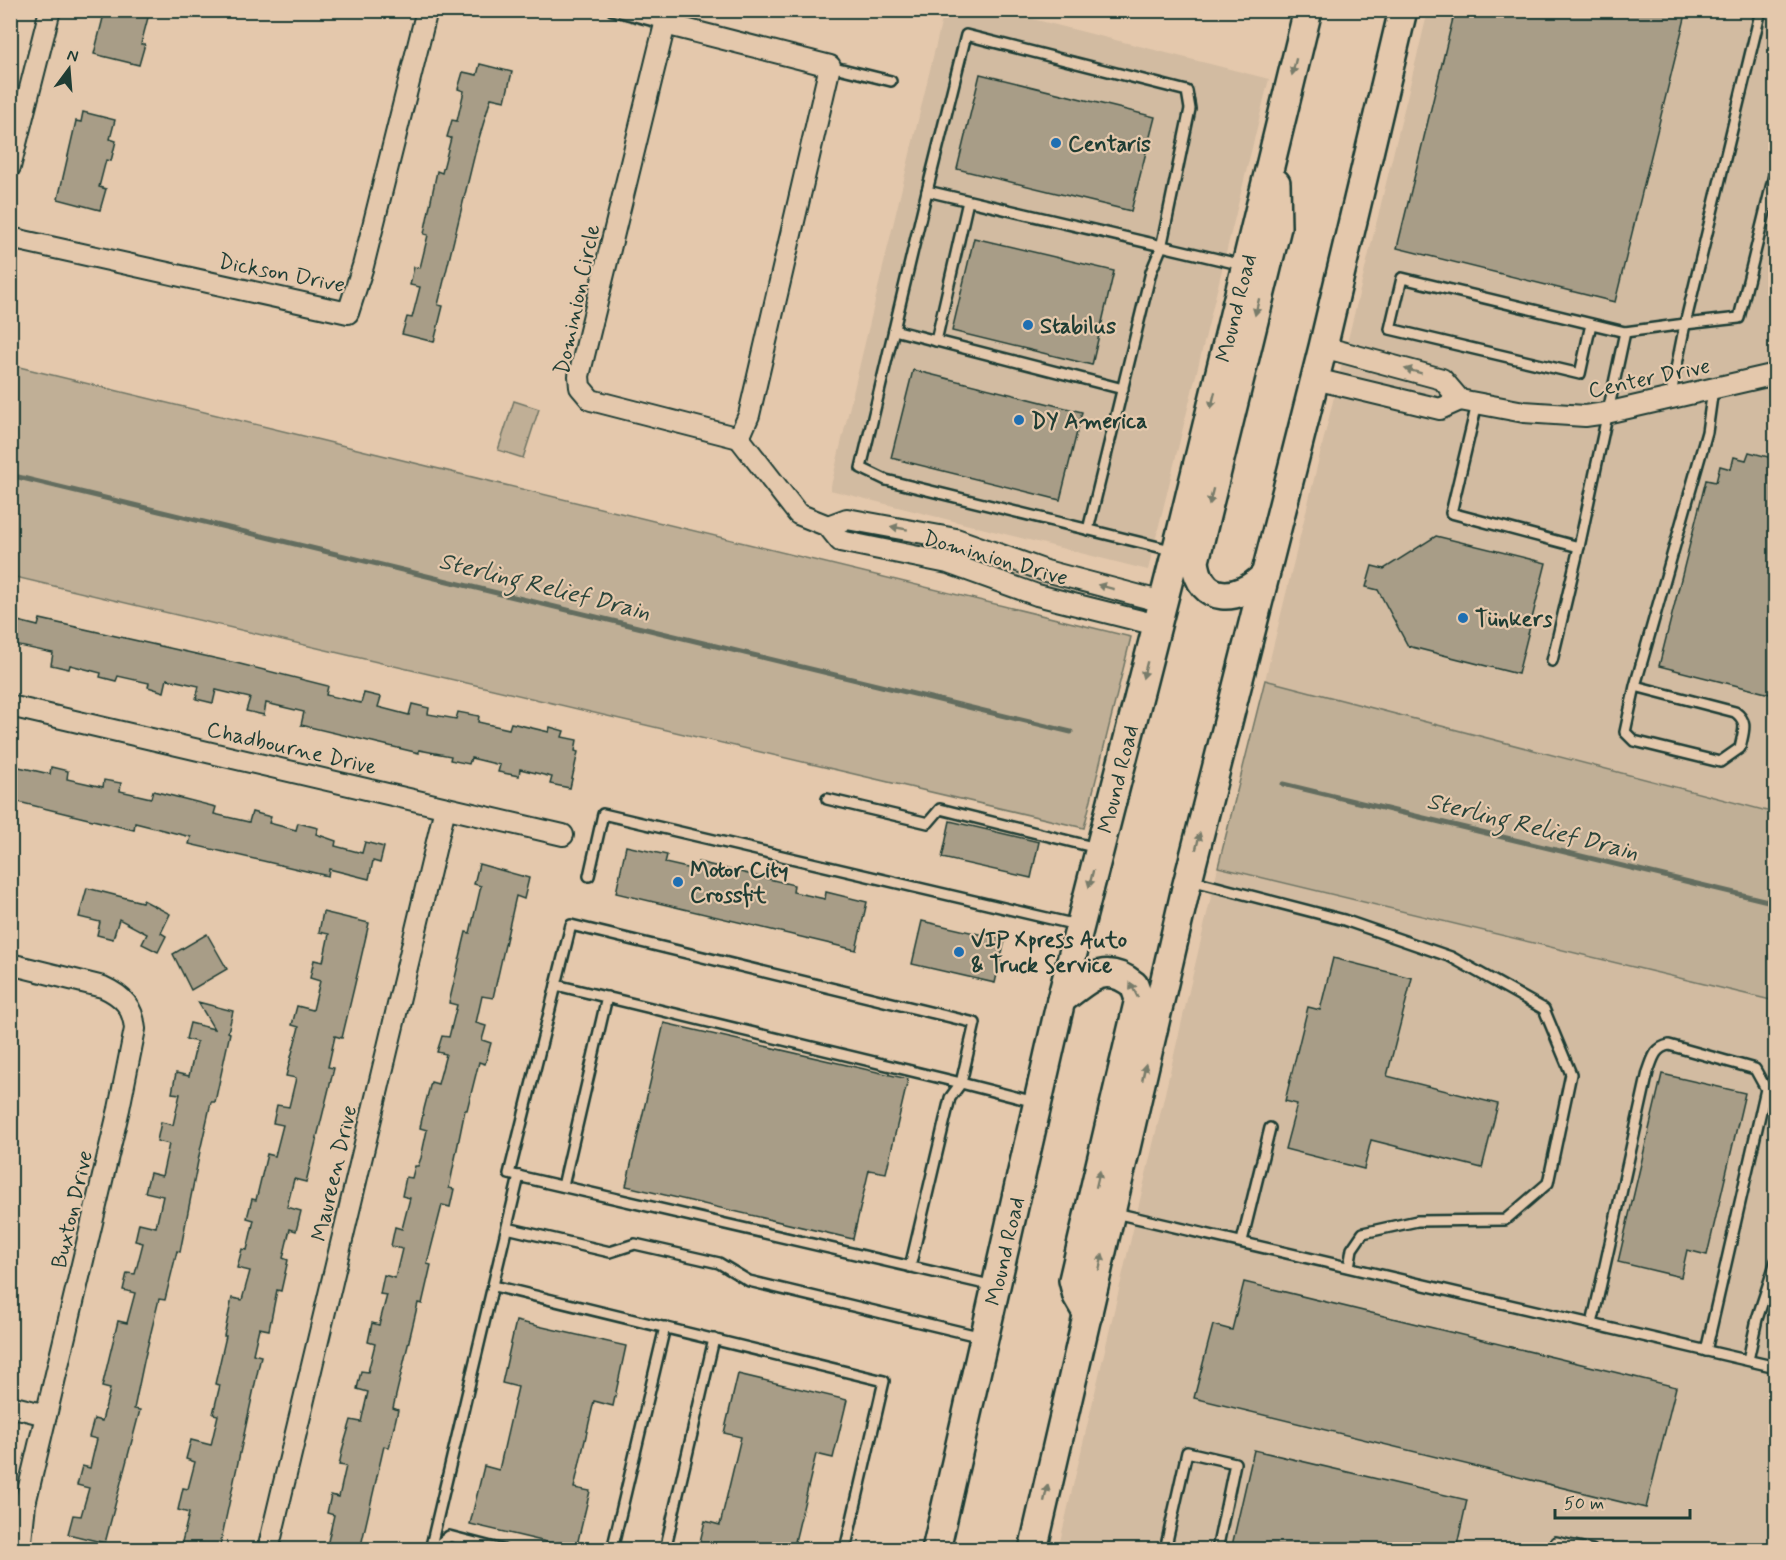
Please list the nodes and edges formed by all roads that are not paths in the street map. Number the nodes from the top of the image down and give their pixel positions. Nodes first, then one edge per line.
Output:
1 (50, 10) edge
2 (427, 10) edge
3 (612, 10) edge
4 (1308, 10) edge
5 (1403, 10) edge
6 (1761, 10) edge
7 (665, 24) junction
8 (830, 66) junction
9 (891, 81) dead end
10 (10, 167) edge
11 (1776, 167) edge
12 (927, 191) junction
13 (969, 201) junction
14 (10, 238) edge
15 (1161, 248) junction
16 (1256, 268) junction
17 (1591, 324) junction
18 (1685, 324) junction
19 (894, 330) junction
20 (1625, 332) junction
21 (936, 341) junction
22 (1323, 346) junction
23 (1776, 374) edge
24 (1315, 379) junction
25 (1123, 389) junction
26 (1713, 389) junction
27 (1670, 399) junction
28 (1468, 402) junction
29 (1606, 413) junction
30 (739, 438) junction
31 (1088, 530) junction
32 (1579, 548) junction
33 (1186, 555) junction
34 (1264, 576) junction
35 (1160, 614) junction
36 (1552, 661) dead end
37 (1635, 686) junction
38 (10, 706) edge
39 (827, 799) dead end
40 (446, 808) junction
41 (563, 835) dead end
42 (1099, 848) junction
43 (589, 876) dead end
44 (1188, 880) junction
45 (1080, 925) junction
46 (10, 964) edge
47 (556, 985) junction
48 (608, 997) junction
49 (1061, 1000) junction
50 (961, 1083) junction
51 (1038, 1102) junction
52 (1269, 1128) dead end
53 (519, 1176) junction
54 (563, 1186) junction
55 (1113, 1212) junction
56 (507, 1228) junction
57 (1242, 1241) junction
58 (1776, 1261) edge
59 (910, 1267) junction
60 (1349, 1267) junction
61 (494, 1286) junction
62 (996, 1287) junction
63 (1088, 1315) junction
64 (1592, 1324) junction
65 (665, 1328) junction
66 (984, 1338) junction
67 (714, 1339) junction
68 (1706, 1350) junction
69 (1748, 1360) junction
70 (1776, 1367) edge
71 (10, 1406) edge
72 (46, 1415) junction
73 (20, 1550) edge
74 (268, 1550) edge
75 (431, 1550) edge
76 (503, 1550) edge
77 (612, 1550) edge
78 (665, 1550) edge
79 (845, 1550) edge
80 (936, 1550) edge
81 (1033, 1550) edge
82 (1165, 1550) edge
83 (1217, 1550) edge
84 (1554, 1550) edge
85 (1592, 1550) edge

1 - 10 street
2 - 14 street, Dickson Drive
3 - 7 lane
4 -> 16 main road, Mound Road
5 - 22 main road
6 - 18 lane
7 - 8 street
7 - 30 street, Dominion Circle
8 - 9 lane
8 - 30 street
11 - 18 lane
12 - 13 lane
12 - 15 lane
12 - 19 lane
13 - 15 lane
13 - 21 lane
15 - 16 lane
15 - 25 lane
16 -> 33 main road, Mound Road
17 - 17 lane
17 - 20 lane
18 - 20 lane
18 - 27 lane
19 - 21 lane
19 - 31 lane
20 - 29 lane
21 - 25 lane
22 - 24 main road
28 -> 22 street
23 - 26 street, Center Drive
24 - 28 street, Center Drive
24 - 34 main road
25 - 31 lane
26 - 27 street, Center Drive
26 - 37 lane
27 - 29 street, Center Drive
28 - 29 street, Center Drive
28 - 32 lane
29 - 32 lane
30 - 35 street, Dominion Drive
31 - 33 lane
32 - 36 lane
33 - 34 main road
33 - 35 main road, Mound Road
44 -> 34 main road
35 -> 42 main road, Mound Road
37 - 37 lane
38 - 40 street, Chadbourne Drive
39 - 42 lane
40 - 41 street, Chadbourne Drive
40 - 74 street, Maureen Drive
42 -> 45 main road, Mound Road
43 - 45 lane
55 -> 44 main road
44 - 60 lane
45 - 49 main road, Mound Road
46 - 72 street, Buxton Drive
47 - 48 lane
47 - 50 lane
47 - 53 lane
48 - 50 lane
48 - 54 lane
49 - 51 main road, Mound Road
63 -> 49 main road
50 - 51 lane
50 - 59 lane
51 - 62 main road, Mound Road
52 - 57 lane
53 - 54 lane
53 - 56 lane
54 - 59 lane
55 - 57 lane
63 -> 55 main road
56 - 61 lane
56 - 66 lane
57 - 60 lane
58 - 69 lane
59 - 62 lane
60 - 64 lane
61 - 65 lane
61 - 75 lane
62 - 66 main road, Mound Road
81 -> 63 main road
64 - 68 lane
64 - 68 lane
65 - 67 lane
65 - 77 lane
66 - 80 main road, Mound Road
67 - 78 lane
67 - 79 lane
68 - 69 lane
69 - 70 lane
71 - 72 street
72 - 73 street, Buxton Drive
75 - 76 lane
82 - 83 lane
84 - 85 lane

